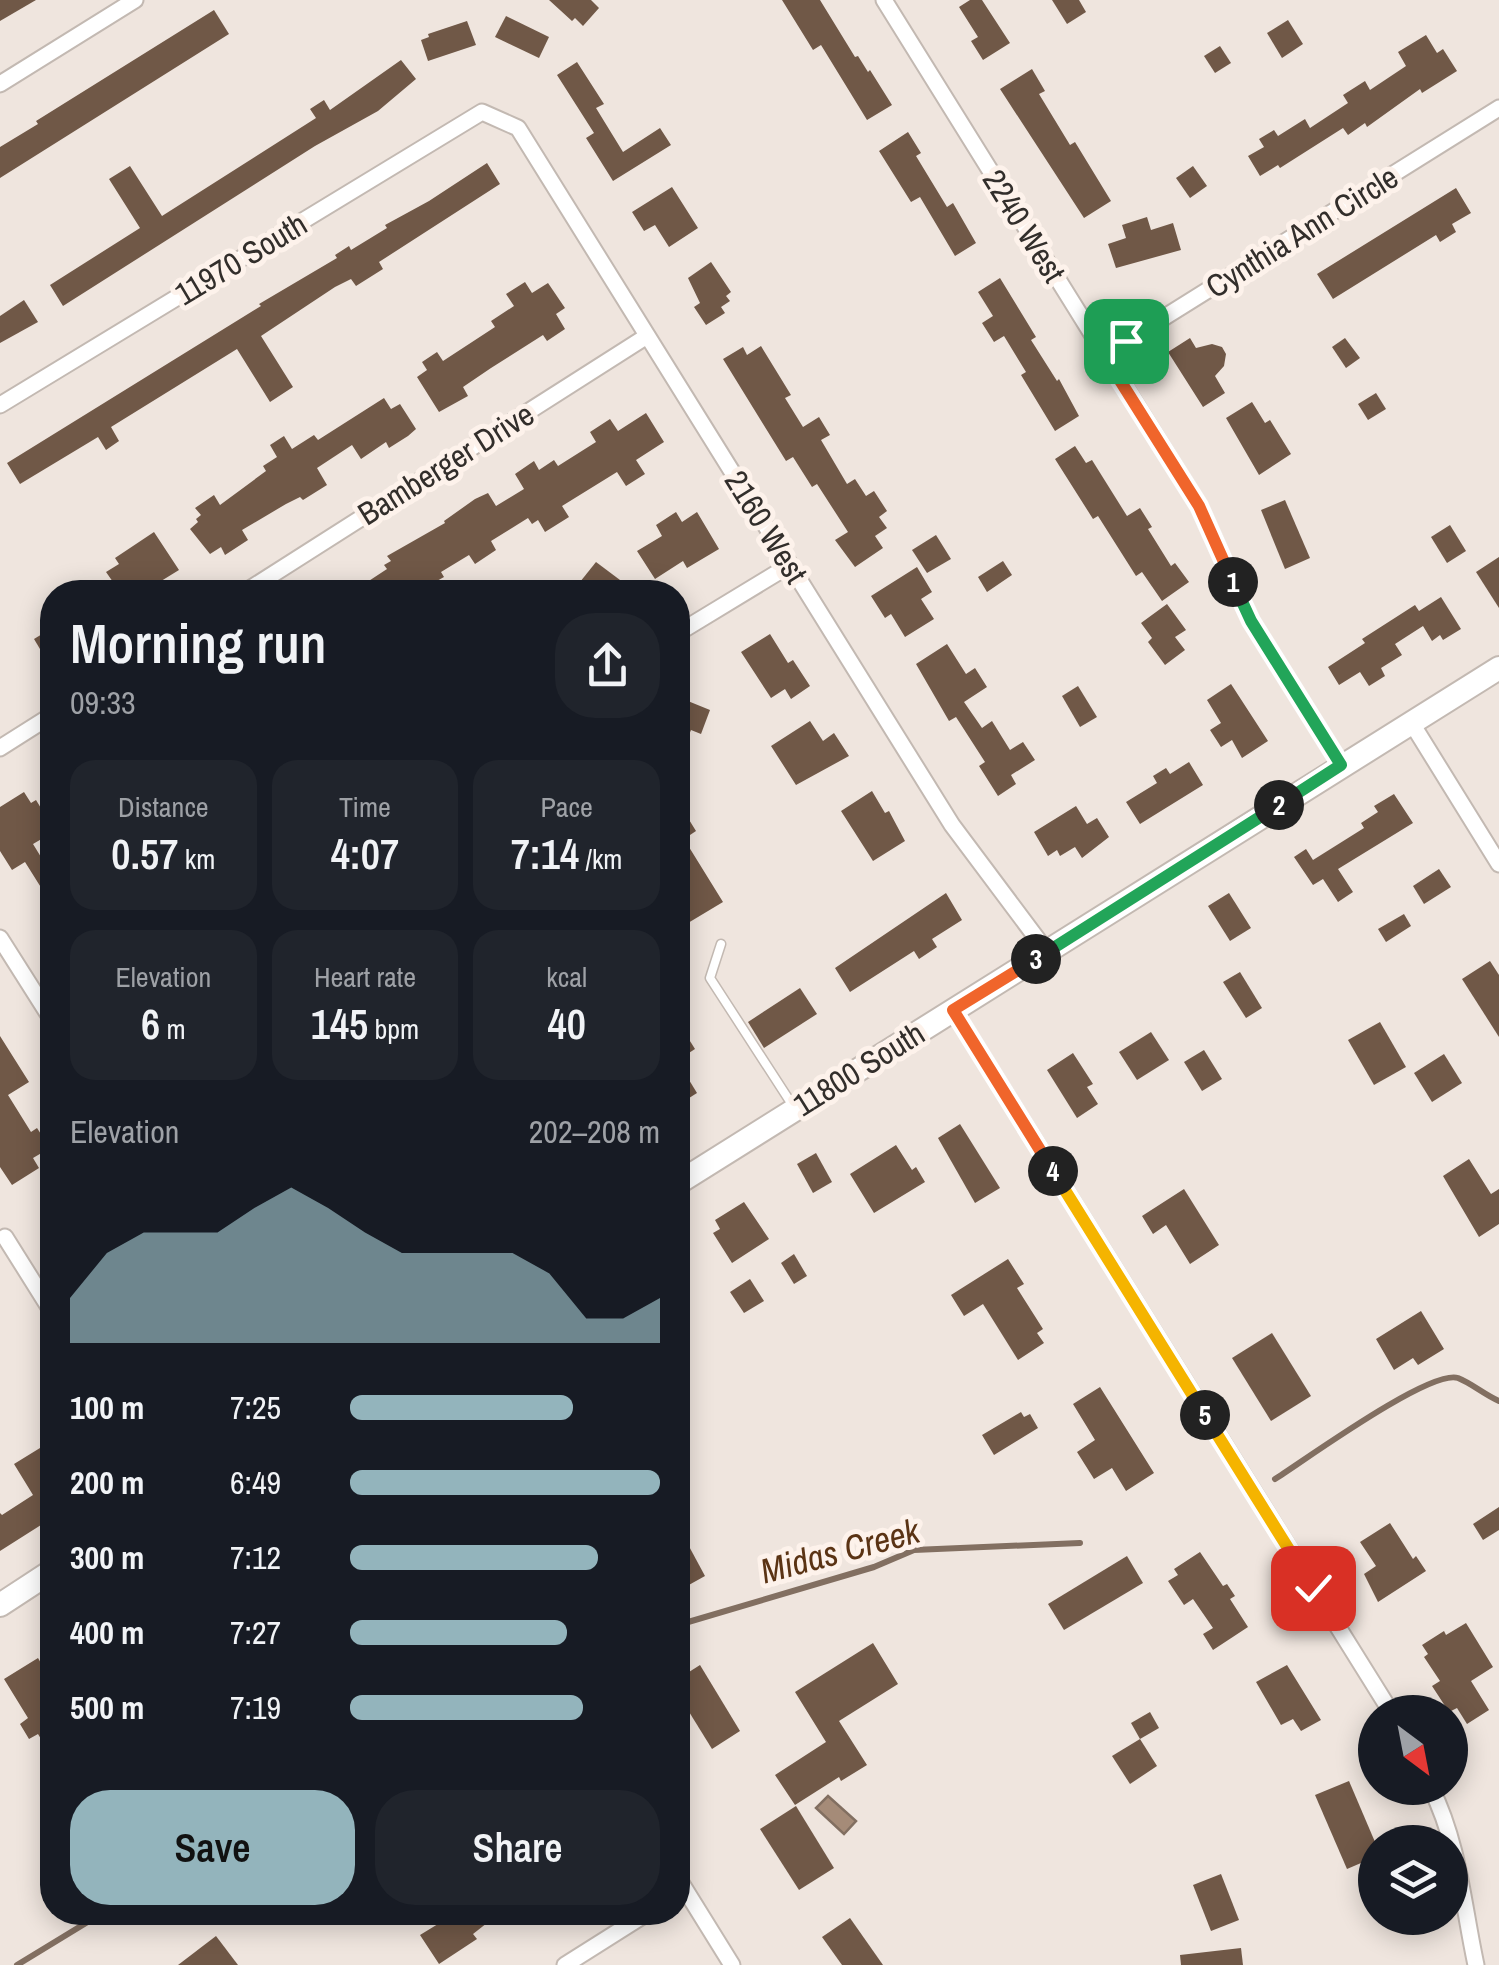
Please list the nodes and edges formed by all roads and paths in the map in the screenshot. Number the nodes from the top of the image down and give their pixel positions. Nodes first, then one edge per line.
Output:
1 (135, 0) edge
2 (884, 0) edge
3 (0, 84) edge
4 (1499, 108) edge
5 (482, 112) joint
6 (648, 336) junction
7 (1104, 355) junction
8 (0, 406) edge
9 (790, 565) junction
10 (264, 580) edge
11 (690, 626) edge
12 (1499, 668) edge
13 (1411, 722) junction
14 (40, 723) edge
15 (0, 748) edge
16 (1341, 765) junction
17 (1499, 864) edge
18 (0, 938) edge
19 (721, 944) dead end
20 (1047, 952) junction
21 (40, 1001) edge
22 (953, 1010) junction
23 (795, 1110) junction
24 (690, 1176) edge
25 (5, 1237) dead end
26 (40, 1293) edge
27 (40, 1580) edge
28 (0, 1604) edge
29 (1380, 1695) edge
30 (1439, 1805) edge
31 (690, 1902) edge
32 (627, 1925) edge
33 (564, 1965) edge
34 (732, 1965) edge
35 (1476, 1965) edge

1 - 3 street
2 - 7 street, 2240 West
4 - 7 street, Cynthia Ann Circle
5 - 6 street, 2160 West
5 - 8 street, 11970 South
6 - 9 street, 2160 West
6 - 10 street, Bamberger Drive
7 - 16 street, 2240 West
9 - 11 street
9 - 20 street, 2160 West
12 - 13 main road, 11800 South
13 - 16 main road, 11800 South
13 - 17 street
14 - 15 street
16 - 20 main road, 11800 South
18 - 21 street
19 - 23 lane
20 - 22 main road, 11800 South
22 - 23 main road, 11800 South
22 - 29 street
23 - 24 main road, 11800 South
25 - 26 street
27 - 28 main road
30 - 35 street
31 - 34 street
32 - 33 street

